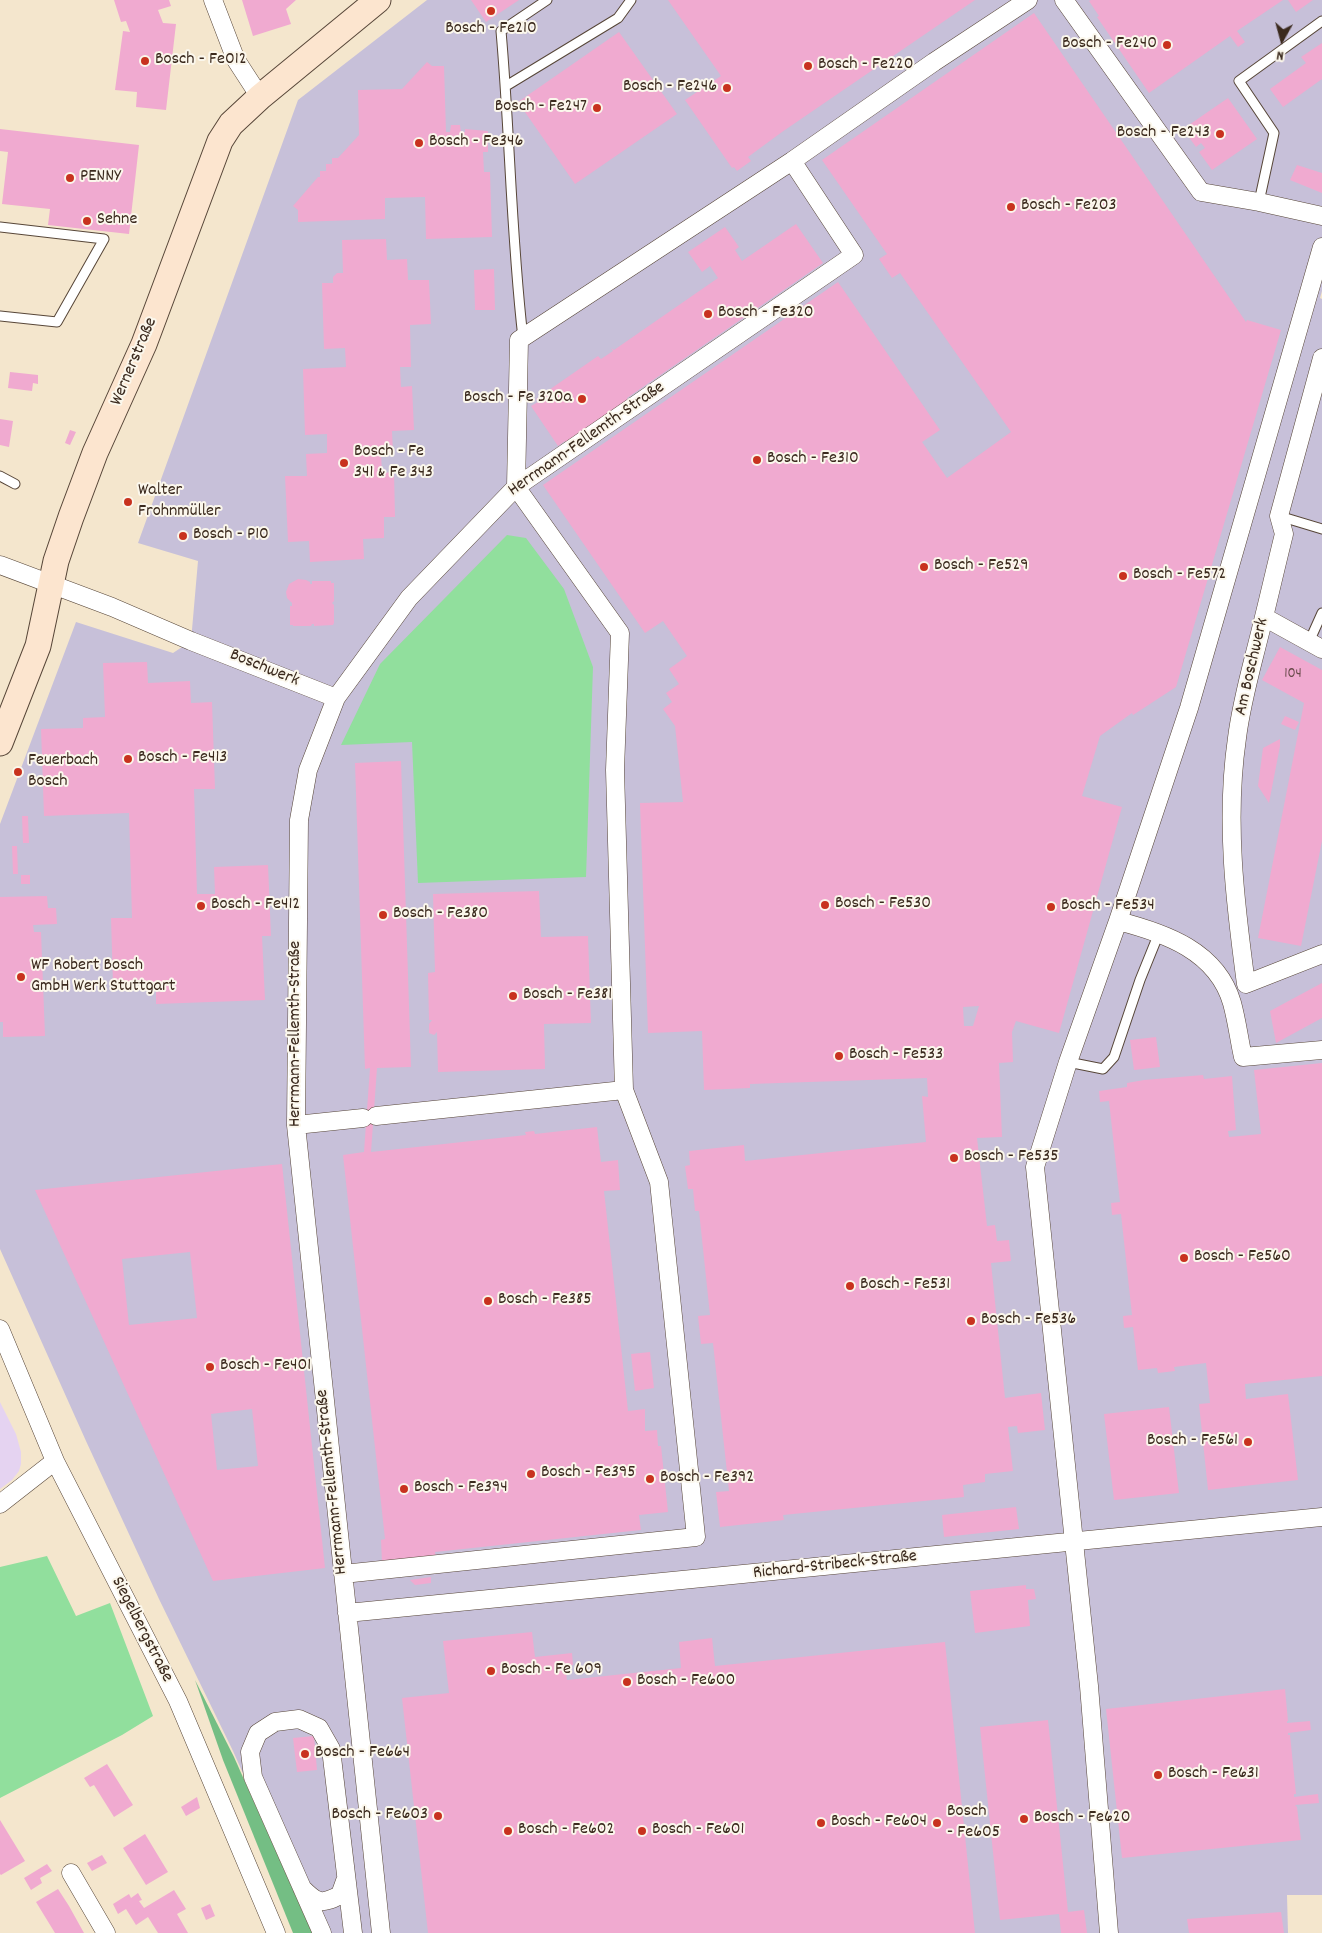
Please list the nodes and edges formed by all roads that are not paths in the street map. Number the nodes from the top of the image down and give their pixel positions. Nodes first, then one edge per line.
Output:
1 (213, 0) edge
2 (378, 0) edge
3 (547, 0) edge
4 (631, 0) edge
5 (1028, 0) edge
6 (1064, 0) edge
7 (1322, 21) edge
8 (506, 86) junction
9 (260, 97) junction
10 (792, 161) junction
11 (1259, 202) junction
12 (1322, 216) edge
13 (0, 228) edge
14 (0, 232) edge
15 (1322, 247) edge
16 (0, 316) edge
17 (523, 338) junction
18 (1322, 358) edge
19 (0, 476) edge
20 (15, 484) dead end
21 (516, 487) junction
22 (1279, 516) junction
23 (1322, 529) edge
24 (0, 565) edge
25 (52, 584) junction
26 (1322, 614) edge
27 (1264, 617) junction
28 (1315, 645) edge
29 (336, 698) junction
30 (0, 743) edge
31 (1118, 920) junction
32 (1159, 932) junction
33 (1322, 954) edge
34 (1322, 1050) edge
35 (1068, 1062) junction
36 (624, 1090) junction
37 (296, 1124) junction
38 (0, 1329) edge
39 (55, 1462) junction
40 (0, 1504) edge
41 (1322, 1517) edge
42 (1075, 1543) junction
43 (343, 1574) junction
44 (347, 1613) junction
45 (71, 1873) dead end
46 (345, 1881) junction
47 (302, 1888) junction
48 (106, 1933) edge
49 (276, 1933) edge
50 (322, 1933) edge
51 (353, 1933) edge
52 (381, 1933) edge
53 (1109, 1933) edge

1 - 9 street
2 - 9 main road, Wernerstraße
3 - 8 lane
4 - 8 lane
5 - 10 street
6 - 11 street
7 - 11 lane
8 - 17 lane
9 - 25 main road, Wernerstraße
10 - 17 street
10 - 21 street, Herrmann-Fellemth-Straße
11 - 12 street
13 - 14 lane
13 - 16 lane
15 - 31 street
17 - 21 street
18 - 22 street, Am Boschwerk
19 - 20 lane
21 - 29 street, Herrmann-Fellemth-Straße
21 - 36 street
22 - 23 lane
22 - 27 street, Am Boschwerk
24 - 25 street, Boschwerk
25 - 29 street, Boschwerk
25 - 30 main road, Wernerstraße
26 - 28 lane
27 - 28 street
27 - 33 street, Am Boschwerk
29 - 37 street, Herrmann-Fellemth-Straße
31 - 32 street
31 - 35 street
32 - 34 street
32 - 35 lane
35 - 42 street
36 - 37 street
36 - 43 street
37 - 43 street, Herrmann-Fellemth-Straße
38 - 39 street, Siegelbergstraße
39 - 40 street
39 - 49 street, Siegelbergstraße
41 - 42 street, Richard-Stribeck-Straße
42 - 44 street, Richard-Stribeck-Straße
42 - 53 street
43 - 44 street, Herrmann-Fellemth-Straße
44 - 52 street, Herrmann-Fellemth-Straße
45 - 48 street
46 - 47 street
46 - 47 street
46 - 51 street
47 - 50 street

